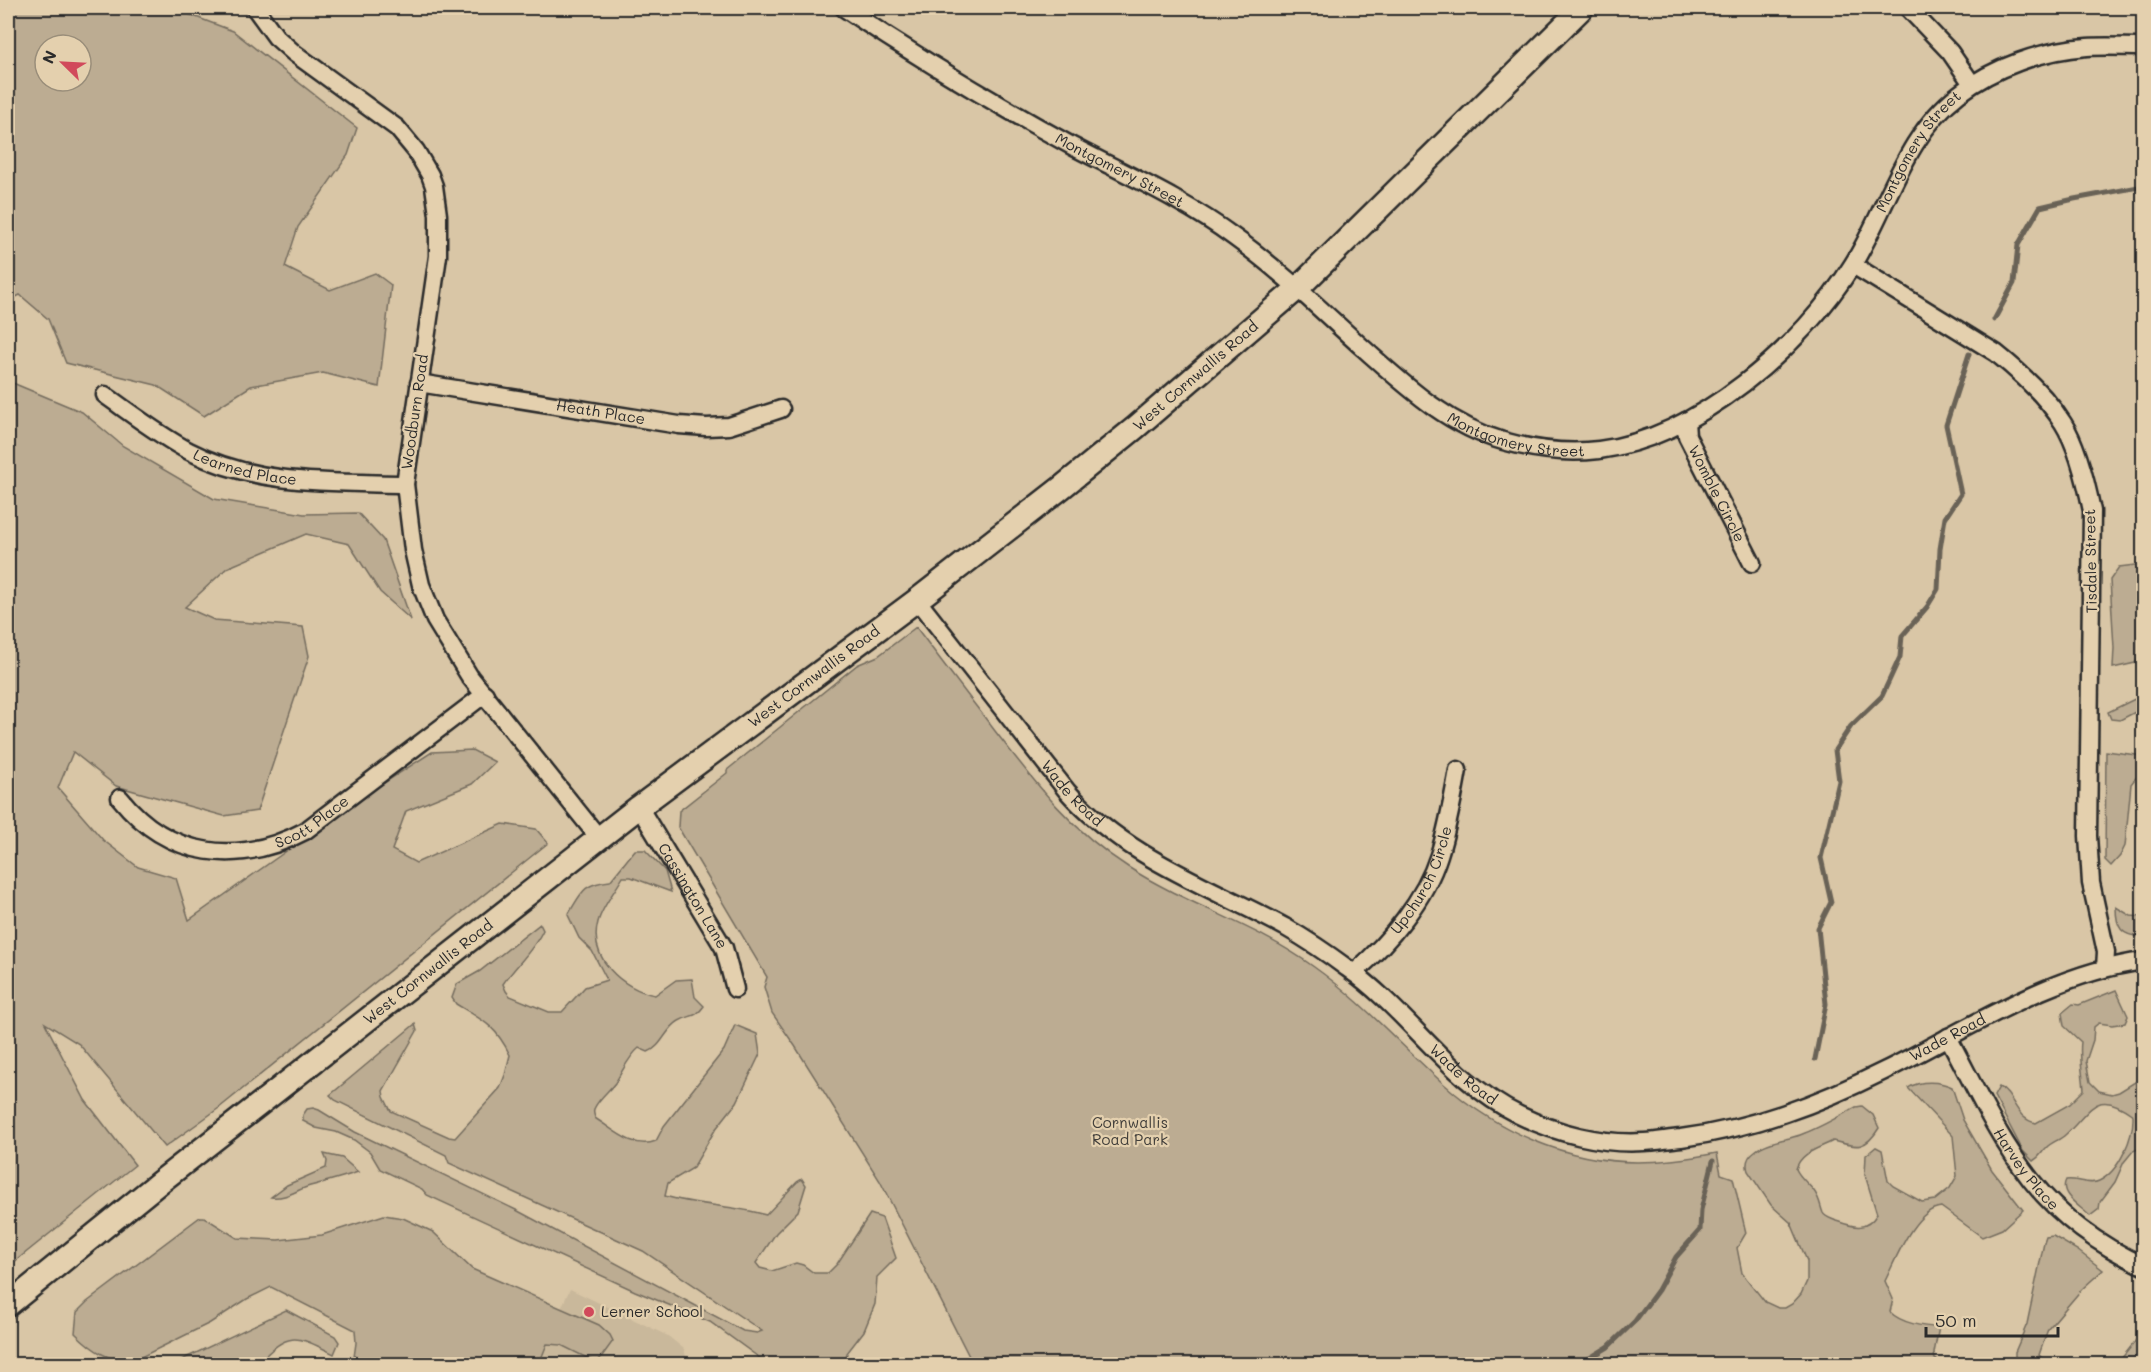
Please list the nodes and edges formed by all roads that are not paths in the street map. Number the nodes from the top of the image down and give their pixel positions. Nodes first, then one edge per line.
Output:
1 (255, 8) edge
2 (844, 8) edge
3 (1579, 8) edge
4 (1908, 8) edge
5 (2144, 47) edge
6 (1972, 84) junction
7 (1853, 265) junction
8 (1298, 288) junction
9 (418, 383) junction
10 (105, 395) dead end
11 (781, 409) dead end
12 (1686, 421) junction
13 (405, 484) junction
14 (1752, 563) dead end
15 (917, 600) junction
16 (485, 694) junction
17 (1458, 770) dead end
18 (120, 798) dead end
19 (639, 807) junction
20 (600, 838) junction
21 (2144, 961) edge
22 (2105, 968) junction
23 (1354, 973) junction
24 (735, 989) dead end
25 (1948, 1037) junction
26 (2144, 1266) edge
27 (8, 1305) edge

1 - 9 street, Woodburn Road
2 - 8 street, Montgomery Street
3 - 8 street, West Cornwallis Road
4 - 6 street
5 - 6 street, Montgomery Street
6 - 7 street, Montgomery Street
7 - 12 street, Montgomery Street
7 - 22 street, Tisdale Street
8 - 12 street, Montgomery Street
8 - 15 street, West Cornwallis Road
9 - 11 street, Heath Place
9 - 13 street, Woodburn Road
10 - 13 street, Learned Place
12 - 14 street, Womble Circle
13 - 16 street, Woodburn Road
15 - 19 street, West Cornwallis Road
15 - 23 street, Wade Road
16 - 18 street, Scott Place
16 - 20 street, Woodburn Road
17 - 23 street, Upchurch Circle
19 - 20 street, West Cornwallis Road
19 - 24 street, Cassington Lane
20 - 27 street, West Cornwallis Road
21 - 22 street, Wade Road
22 - 25 street, Wade Road
23 - 25 street, Wade Road
25 - 26 street, Harvey Place

